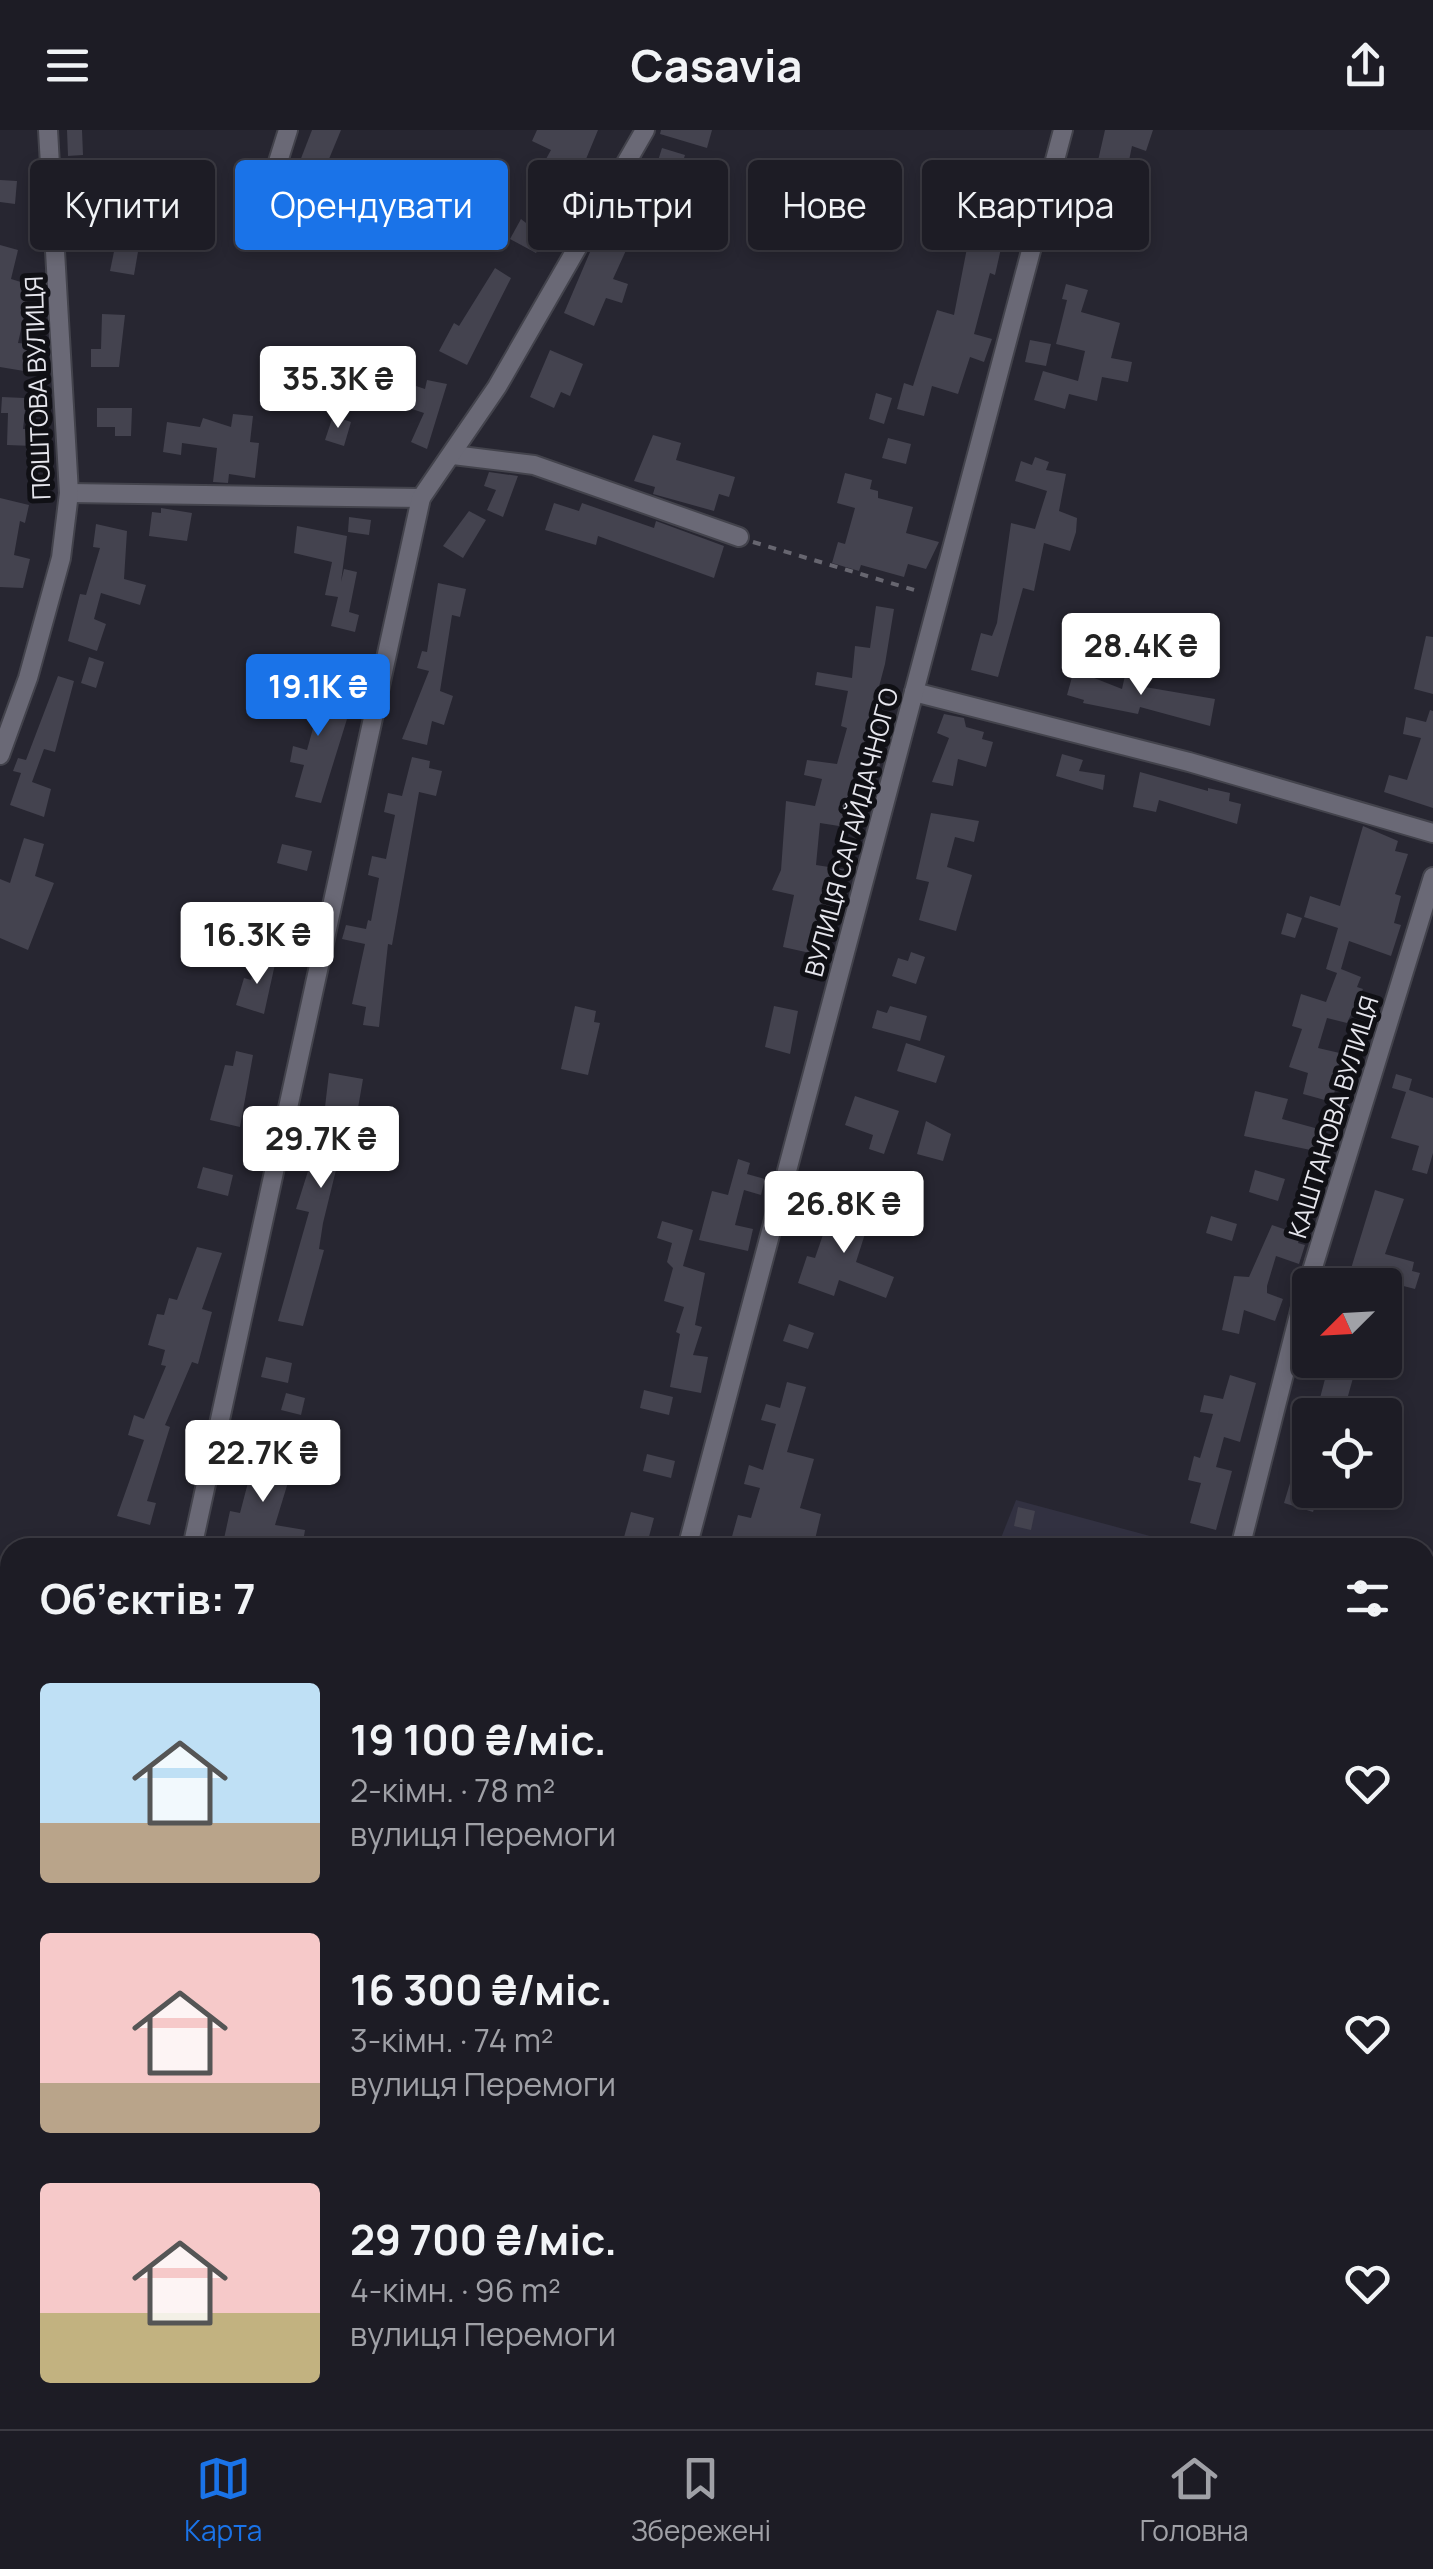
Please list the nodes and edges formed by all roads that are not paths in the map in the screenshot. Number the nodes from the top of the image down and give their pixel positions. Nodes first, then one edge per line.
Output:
1 (48, 130) edge
2 (288, 130) edge
3 (645, 130) edge
4 (1063, 130) edge
5 (279, 160) edge
6 (453, 454) junction
7 (69, 493) junction
8 (421, 498) junction
9 (739, 537) road end
10 (914, 692) junction
11 (0, 755) edge
12 (1433, 833) edge
13 (1433, 877) edge
14 (194, 1538) edge
15 (689, 1538) edge
16 (1243, 1538) edge

1 - 7 street, ПОШТОВА ВУЛИЦЯ
2 - 5 street
3 - 6 street
4 - 10 street, ВУЛИЦЯ САГАЙДАЧНОГО
6 - 8 street
6 - 9 street
7 - 8 street
7 - 11 street, ПОШТОВА ВУЛИЦЯ
8 - 14 street
10 - 12 street
10 - 15 street, ВУЛИЦЯ САГАЙДАЧНОГО
13 - 16 street, КАШТАНОВА ВУЛИЦЯ

